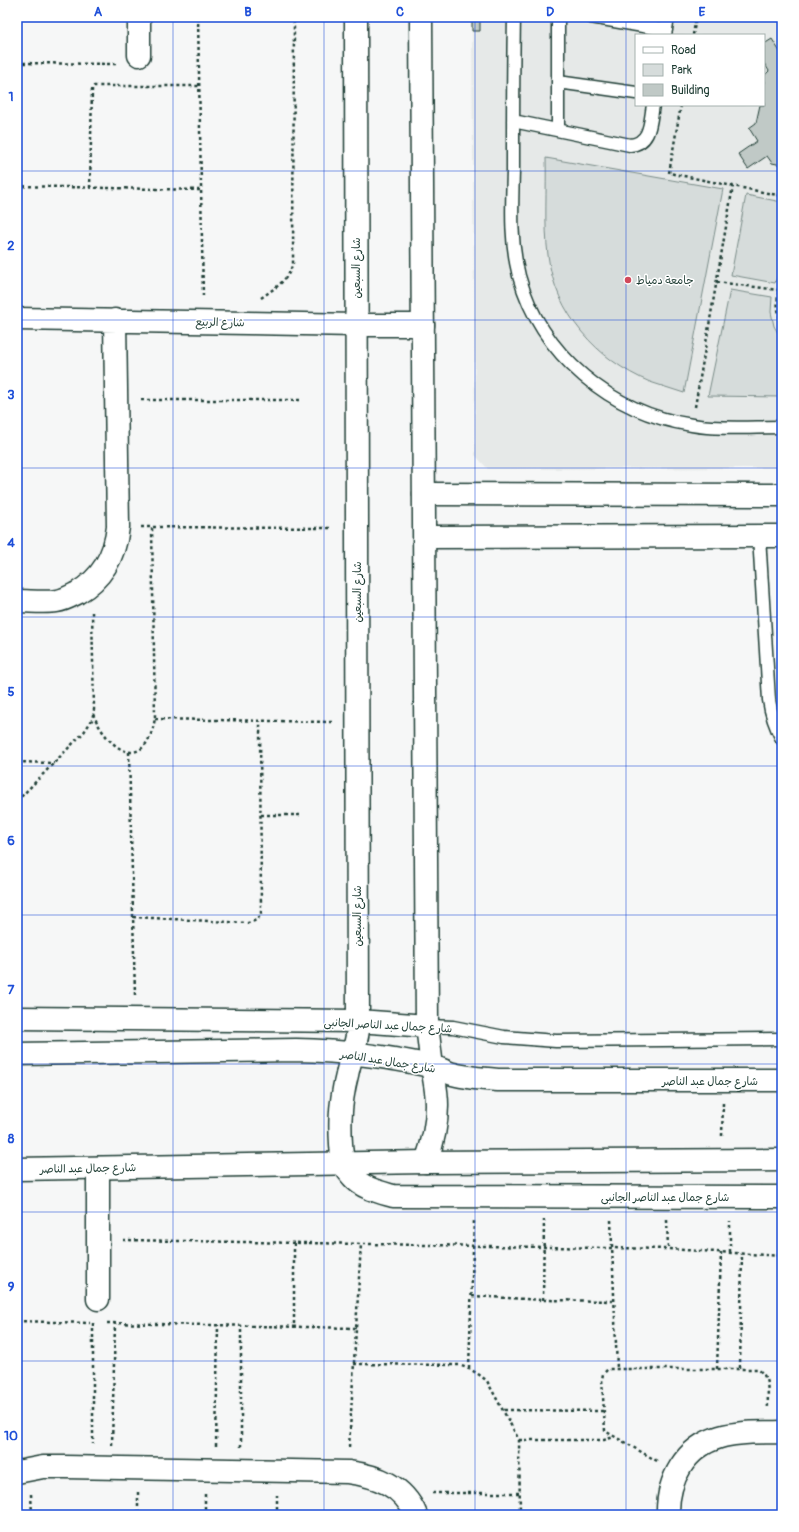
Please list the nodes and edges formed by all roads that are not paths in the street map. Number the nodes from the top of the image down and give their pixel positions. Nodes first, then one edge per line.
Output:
1 (140, 17) edge
2 (356, 17) edge
3 (421, 17) edge
4 (514, 17) edge
5 (558, 17) edge
6 (591, 17) edge
7 (668, 17) edge
8 (665, 32) edge
9 (131, 59) road end
10 (558, 82) junction
11 (635, 93) edge
12 (653, 106) edge
13 (513, 121) junction
14 (558, 130) junction
15 (17, 318) edge
16 (116, 320) junction
17 (356, 325) junction
18 (423, 325) junction
19 (782, 427) edge
20 (424, 494) junction
21 (782, 495) edge
22 (759, 536) junction
23 (782, 536) edge
24 (425, 537) junction
25 (17, 601) edge
26 (782, 738) edge
27 (17, 1018) edge
28 (358, 1022) junction
29 (427, 1026) junction
30 (782, 1039) edge
31 (17, 1054) edge
32 (353, 1054) junction
33 (432, 1066) junction
34 (782, 1080) edge
35 (782, 1160) edge
36 (426, 1162) junction
37 (343, 1164) junction
38 (98, 1168) junction
39 (17, 1169) edge
40 (782, 1197) edge
41 (98, 1299) dead end
42 (776, 1432) edge
43 (17, 1472) edge
44 (416, 1515) edge
45 (668, 1515) edge

1 - 9 main road
2 - 17 main road, شارع السبعين
3 - 18 main road
4 - 13 lane
5 - 10 lane
6 - 8 lane
7 - 8 lane
10 - 11 lane
10 - 14 lane
12 - 14 lane
13 - 14 lane
13 - 19 lane
15 - 16 main road, شارع الربيع
16 - 17 main road, شارع الربيع
16 - 25 main road
17 - 18 main road, شارع الربيع
17 - 28 main road, شارع السبعين
18 - 20 main road
20 - 21 main road
20 - 24 main road
22 - 23 main road
22 - 24 main road
22 - 26 lane
24 - 29 main road
27 - 28 main road, شارع جمال عبد الناصر الجانبى
28 - 29 main road, شارع جمال عبد الناصر الجانبى
28 - 32 main road, شارع السبعين
29 - 30 lane, شارع جمال عبد الناصر الجانبى
29 - 33 main road
31 - 32 main road, شارع جمال عبد الناصر
32 - 33 main road, شارع جمال عبد الناصر
32 - 37 main road, شارع السبعين
33 - 34 main road, شارع جمال عبد الناصر
33 - 36 main road
35 - 36 main road, شارع جمال عبد الناصر
36 - 37 main road, شارع جمال عبد الناصر
37 - 38 main road, شارع جمال عبد الناصر
37 - 40 main road, شارع جمال عبد الناصر الجانبى
38 - 39 main road, شارع جمال عبد الناصر
38 - 41 main road
42 - 45 main road
43 - 44 main road

